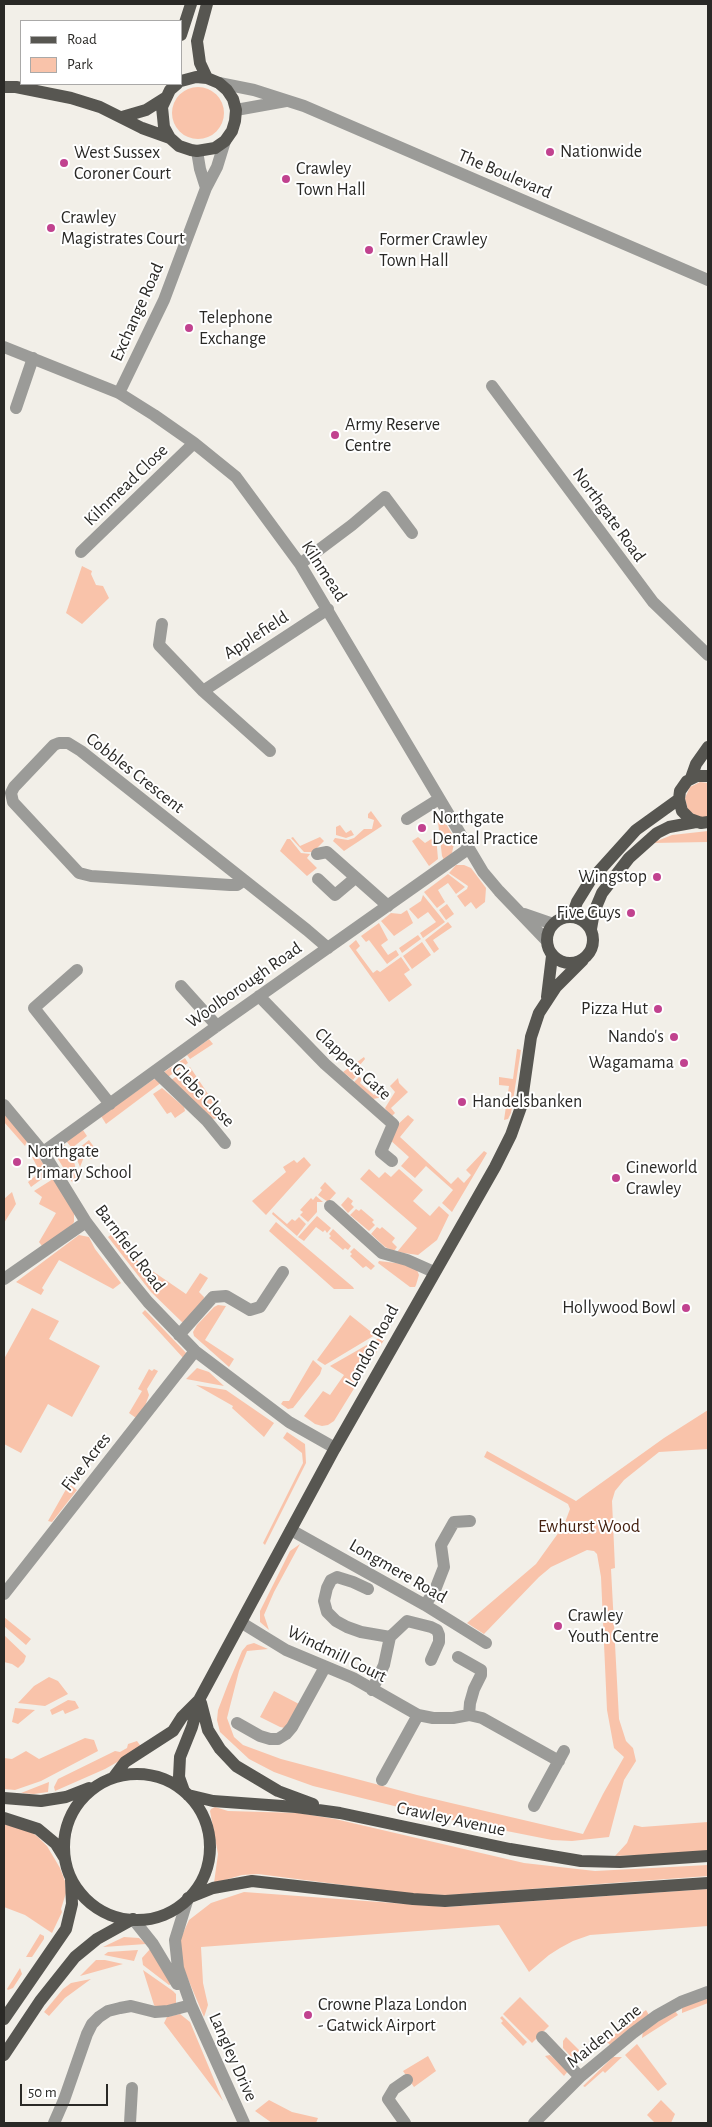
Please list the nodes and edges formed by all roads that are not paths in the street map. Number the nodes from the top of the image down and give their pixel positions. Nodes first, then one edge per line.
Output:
1 (191, 4) edge
2 (208, 4) edge
3 (182, 32) edge
4 (213, 80) junction
5 (182, 81) edge
6 (175, 85) edge
7 (4, 87) edge
8 (165, 98) junction
9 (288, 101) junction
10 (236, 110) junction
11 (122, 117) junction
12 (170, 138) junction
13 (225, 141) junction
14 (197, 151) junction
15 (206, 188) junction
16 (708, 280) edge
17 (4, 347) edge
18 (33, 358) junction
19 (492, 386) dead end
20 (119, 393) junction
21 (16, 408) dead end
22 (194, 443) junction
23 (412, 533) dead end
24 (81, 552) dead end
25 (300, 564) junction
26 (328, 609) junction
27 (162, 624) dead end
28 (708, 655) edge
29 (203, 691) junction
30 (708, 748) edge
31 (270, 751) dead end
32 (708, 776) edge
33 (691, 778) junction
34 (439, 799) junction
35 (679, 799) junction
36 (407, 819) dead end
37 (705, 822) edge
38 (468, 849) junction
39 (317, 854) dead end
40 (354, 879) junction
41 (243, 880) junction
42 (318, 880) dead end
43 (388, 906) junction
44 (522, 913) junction
45 (572, 916) junction
46 (553, 924) junction
47 (591, 929) junction
48 (546, 940) junction
49 (328, 948) junction
50 (552, 956) junction
51 (583, 960) junction
52 (77, 970) dead end
53 (181, 986) dead end
54 (259, 996) junction
55 (545, 1002) junction
56 (217, 1026) junction
57 (155, 1071) junction
58 (110, 1104) junction
59 (4, 1105) edge
60 (225, 1143) dead end
61 (43, 1152) junction
62 (392, 1161) dead end
63 (330, 1206) dead end
64 (86, 1222) junction
65 (282, 1272) dead end
66 (434, 1272) junction
67 (4, 1278) edge
68 (179, 1335) junction
69 (195, 1351) junction
70 (335, 1448) junction
71 (470, 1521) dead end
72 (291, 1530) junction
73 (368, 1590) dead end
74 (4, 1594) edge
75 (425, 1605) junction
76 (242, 1623) junction
77 (390, 1637) junction
78 (486, 1643) dead end
79 (458, 1657) dead end
80 (431, 1660) dead end
81 (325, 1667) junction
82 (372, 1690) junction
83 (200, 1698) junction
84 (418, 1715) junction
85 (469, 1715) junction
86 (237, 1723) dead end
87 (113, 1778) junction
88 (382, 1780) dead end
89 (98, 1785) junction
90 (186, 1793) junction
91 (4, 1798) edge
92 (534, 1806) dead end
93 (340, 1813) junction
94 (4, 1818) edge
95 (708, 1856) edge
96 (65, 1859) junction
97 (69, 1872) junction
98 (708, 1883) edge
99 (188, 1898) junction
100 (134, 1919) junction
101 (708, 1992) edge
102 (191, 2005) junction
103 (4, 2020) edge
104 (542, 2037) dead end
105 (4, 2055) edge
106 (580, 2077) junction
107 (407, 2080) dead end
108 (132, 2088) dead end
109 (54, 2123) edge
110 (130, 2123) edge
111 (244, 2123) edge
112 (405, 2123) edge
113 (534, 2123) edge

1 - 3 main road
2 - 4 main road
4 - 5 main road
4 - 9 street, The Boulevard
4 - 10 main road
6 - 8 main road
7 - 11 main road
8 - 11 main road
8 - 12 main road
9 - 10 street, The Boulevard
9 - 16 street, The Boulevard
10 - 13 main road
11 - 12 main road
12 - 14 main road
13 - 14 main road
13 - 15 street, Exchange Road
14 - 15 street
15 - 20 street, Exchange Road
17 - 18 street, Kilnmead
18 - 20 street, Kilnmead
18 - 21 street
19 - 28 street, Northgate Road
20 - 22 street, Kilnmead
22 - 24 street, Kilnmead Close
22 - 25 street, Kilnmead
23 - 25 street
25 - 26 street, Kilnmead
26 - 29 street, Applefield
26 - 34 street, Kilnmead
27 - 29 street
29 - 31 street
30 - 33 main road
32 - 33 main road
33 - 35 main road
34 - 36 street
34 - 38 street, Kilnmead
35 - 37 main road
35 - 45 main road
37 - 47 main road
38 - 43 street, Woolborough Road
38 - 44 street, Kilnmead
39 - 40 street
40 - 42 street
40 - 43 street
41 - 41 street, Cobbles Crescent
41 - 49 street, Cobbles Crescent
43 - 49 street, Woolborough Road
44 - 46 street, Kilnmead
44 - 48 street, Kilnmead
45 - 46 main road
45 - 47 main road
46 - 48 main road
47 - 51 main road
48 - 50 main road
49 - 54 street, Woolborough Road
50 - 51 main road
50 - 55 main road, London Road
51 - 55 main road, London Road
52 - 58 street
53 - 56 street
54 - 56 street, Woolborough Road
54 - 62 street, Clappers Gate
55 - 66 main road, London Road
56 - 57 street, Woolborough Road
57 - 58 street, Woolborough Road
57 - 60 street, Glebe Close
58 - 61 street, Woolborough Road
59 - 61 street, Barnfield Road
61 - 64 street, Barnfield Road
63 - 66 street
64 - 67 street
64 - 68 street, Barnfield Road
65 - 68 street
66 - 70 main road, London Road
68 - 69 street, Barnfield Road
69 - 70 street, Barnfield Road
69 - 74 street, Five Acres
70 - 72 main road, London Road
71 - 75 street
72 - 75 street, Longmere Road
72 - 76 main road, London Road
73 - 77 street
75 - 78 street, Longmere Road
76 - 81 street, Windmill Court
76 - 83 main road, London Road
77 - 80 street
77 - 82 street
79 - 85 street
81 - 82 street, Windmill Court
81 - 86 street
82 - 84 street, Windmill Court
83 - 87 main road, London Road
83 - 90 main road, London Road
83 - 93 main road
84 - 85 street, Windmill Court
84 - 88 street
85 - 92 street, Windmill Court
87 - 89 main road
87 - 90 main road
89 - 91 main road
89 - 96 main road
90 - 93 main road, Crawley Avenue
90 - 99 main road
93 - 95 main road, Crawley Avenue
94 - 96 main road
96 - 97 main road
97 - 100 main road
97 - 103 main road
98 - 99 main road
99 - 100 main road
99 - 102 street, Langley Drive
100 - 102 street, Langley Drive
100 - 105 main road
101 - 106 street, Maiden Lane
102 - 109 street
102 - 111 street, Langley Drive
104 - 106 street
106 - 113 street, Maiden Lane
107 - 112 street
108 - 110 street

